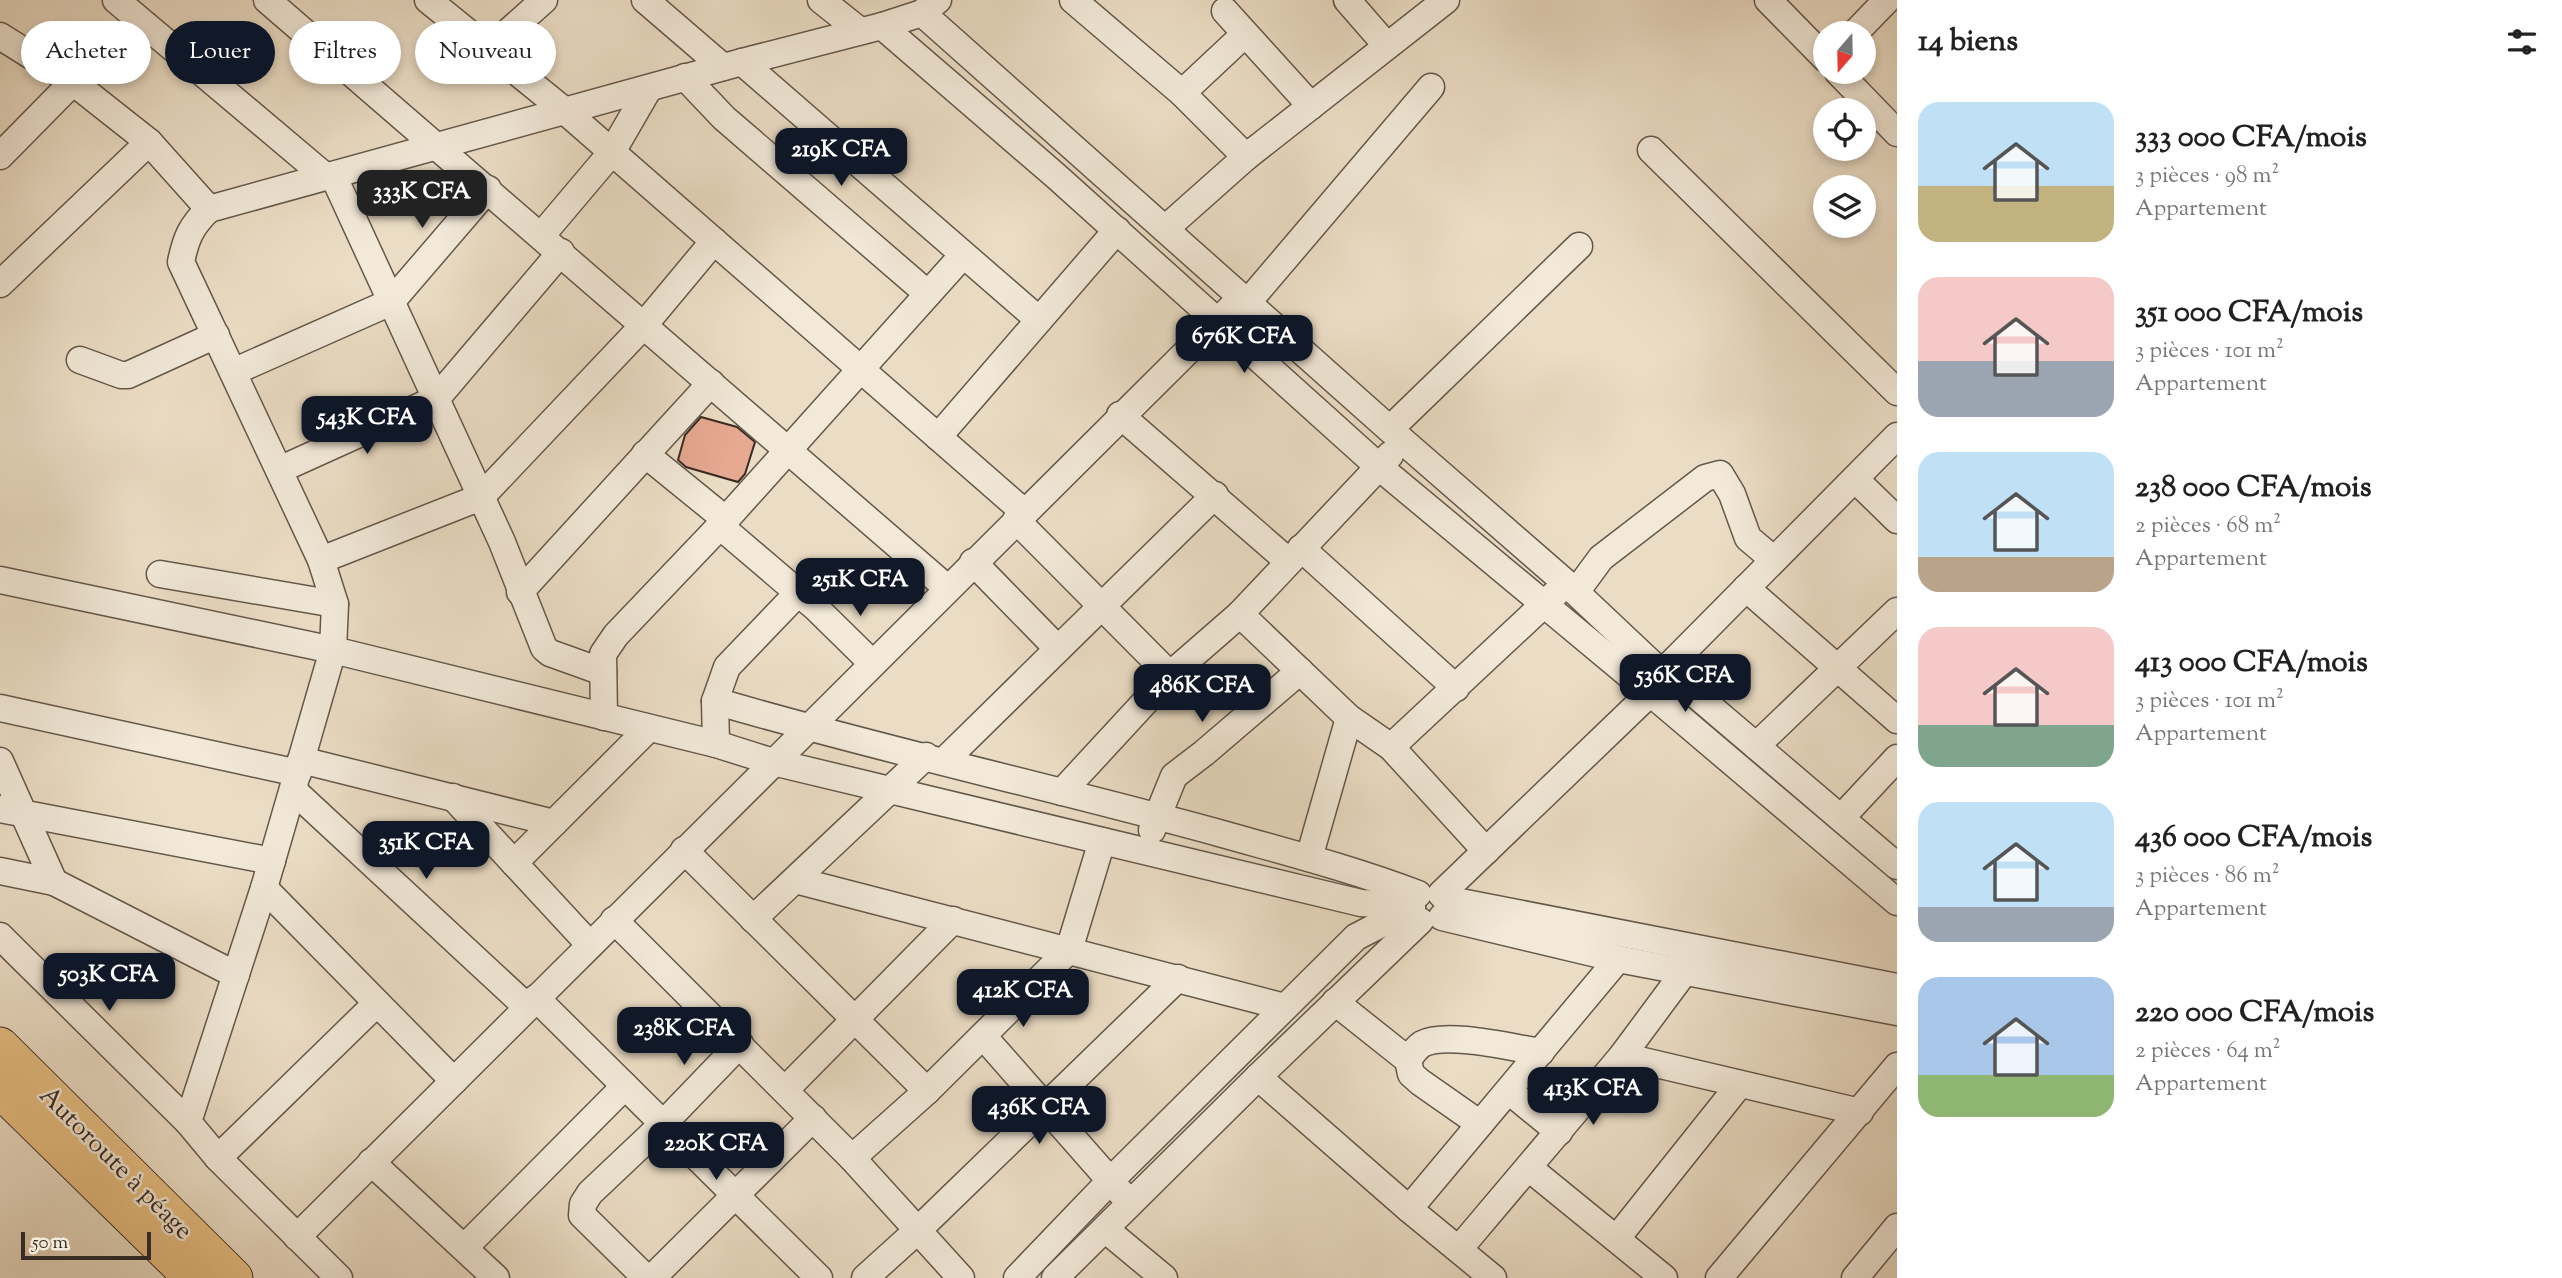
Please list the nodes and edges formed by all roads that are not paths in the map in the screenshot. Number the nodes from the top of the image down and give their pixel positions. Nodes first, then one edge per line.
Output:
1 (116, 0) edge
2 (267, 0) edge
3 (428, 0) edge
4 (544, 0) edge
5 (646, 0) edge
6 (821, 0) edge
7 (1073, 0) edge
8 (1347, 0) edge
9 (1446, 0) edge
10 (1768, 0) edge
11 (1887, 0) edge
12 (930, 7) edge
13 (1225, 11) dead end
14 (454, 21) edge
15 (520, 21) edge
16 (1867, 21) edge
17 (871, 29) junction
18 (1245, 34) junction
19 (0, 36) edge
20 (1387, 46) junction
21 (1813, 46) edge
22 (21, 49) edge
23 (732, 64) junction
24 (685, 77) junction
25 (71, 84) edge
26 (76, 84) edge
27 (532, 84) edge
28 (1850, 84) edge
29 (649, 88) junction
30 (1431, 88) dead end
31 (1182, 93) junction
32 (1311, 106) junction
33 (565, 111) junction
34 (1895, 128) edge
35 (149, 142) junction
36 (438, 146) junction
37 (1651, 150) dead end
38 (612, 152) junction
39 (0, 156) edge
40 (1246, 158) junction
41 (330, 176) junction
42 (488, 189) junction
43 (209, 209) junction
44 (1165, 229) junction
45 (1117, 230) junction
46 (715, 241) junction
47 (551, 244) junction
48 (1579, 246) dead end
49 (963, 255) junction
50 (0, 284) edge
51 (928, 294) junction
52 (1245, 300) junction
53 (391, 302) junction
54 (1217, 319) junction
55 (1039, 320) junction
56 (644, 325) junction
57 (216, 335) junction
58 (80, 360) dead end
59 (860, 369) junction
60 (233, 372) junction
61 (711, 383) junction
62 (1897, 392) edge
63 (436, 399) junction
64 (1121, 415) junction
65 (1397, 436) junction
66 (1897, 436) edge
67 (938, 437) junction
68 (788, 450) junction
69 (645, 454) junction
70 (1378, 466) junction
71 (279, 470) junction
72 (1855, 479) junction
73 (1215, 495) junction
74 (481, 497) junction
75 (1020, 516) junction
76 (1897, 520) edge
77 (723, 522) junction
78 (1295, 554) junction
79 (321, 560) junction
80 (1774, 560) junction
81 (973, 562) junction
82 (160, 574) dead end
83 (0, 580) edge
84 (947, 588) junction
85 (1571, 588) junction
86 (1746, 588) junction
87 (520, 592) junction
88 (798, 593) junction
89 (335, 604) junction
90 (1546, 605) junction
91 (1101, 606) junction
92 (1897, 611) edge
93 (1240, 614) junction
94 (1058, 649) junction
95 (333, 650) junction
96 (872, 663) junction
97 (1837, 668) junction
98 (1300, 671) junction
99 (603, 672) junction
100 (1170, 675) junction
101 (1657, 682) junction
102 (1456, 688) junction
103 (715, 701) junction
104 (0, 708) edge
105 (604, 717) junction
106 (1349, 718) junction
107 (1897, 720) edge
108 (807, 728) junction
109 (648, 729) junction
110 (716, 744) junction
111 (1756, 746) junction
112 (1391, 747) junction
113 (1897, 758) edge
114 (935, 759) junction
115 (0, 761) edge
116 (773, 762) junction
117 (297, 774) junction
118 (992, 774) junction
119 (891, 789) junction
120 (1062, 792) junction
121 (453, 797) junction
122 (980, 811) junction
123 (12, 812) edge
124 (1156, 816) junction
125 (1841, 818) junction
126 (554, 823) junction
127 (1102, 842) junction
128 (684, 850) junction
129 (1486, 851) junction
130 (1145, 852) junction
131 (1309, 858) junction
132 (272, 861) junction
133 (514, 863) junction
134 (1897, 866) edge
135 (0, 871) edge
136 (795, 880) junction
137 (54, 882) junction
138 (264, 888) junction
139 (1897, 902) edge
140 (1427, 906) junction
141 (753, 919) junction
142 (614, 920) junction
143 (953, 920) junction
144 (0, 936) edge
145 (590, 945) junction
146 (1069, 950) junction
147 (1684, 958) junction
148 (1618, 959) junction
149 (236, 975) junction
150 (1178, 978) junction
151 (1897, 987) edge
152 (1335, 1002) junction
153 (377, 1003) junction
154 (532, 1003) junction
155 (1284, 1007) junction
156 (1897, 1012) edge
157 (855, 1020) junction
158 (983, 1036) junction
159 (740, 1044) junction
160 (0, 1046) edge
161 (1541, 1052) junction
162 (1622, 1056) junction
163 (1408, 1060) junction
164 (1897, 1066) edge
165 (1258, 1077) junction
166 (454, 1081) junction
167 (1740, 1084) junction
168 (625, 1086) junction
169 (0, 1089) edge
170 (786, 1089) junction
171 (927, 1091) junction
172 (1509, 1091) junction
173 (1046, 1106) junction
174 (1860, 1112) junction
175 (813, 1118) junction
176 (188, 1122) junction
177 (663, 1124) junction
178 (1480, 1124) junction
179 (1559, 1132) junction
180 (218, 1158) junction
181 (852, 1158) junction
182 (372, 1162) junction
183 (1529, 1168) junction
184 (1111, 1180) junction
185 (736, 1196) junction
186 (1130, 1203) junction
187 (1409, 1209) junction
188 (1105, 1229) junction
189 (918, 1230) junction
190 (297, 1237) junction
191 (1617, 1238) junction
192 (1894, 1238) edge
193 (464, 1248) junction
194 (1459, 1249) junction
195 (662, 1274) edge
196 (193, 1278) edge
197 (234, 1278) edge
198 (339, 1278) edge
199 (496, 1278) edge
200 (819, 1278) edge
201 (866, 1278) edge
202 (961, 1278) edge
203 (1017, 1278) edge
204 (1055, 1278) edge
205 (1163, 1278) edge
206 (1493, 1278) edge
207 (1664, 1278) edge
208 (1719, 1278) edge
209 (1855, 1278) edge

1 - 41 street
2 - 36 street
3 - 14 street
4 - 15 street
5 - 23 street
6 - 17 street
7 - 31 street
8 - 20 street
9 - 20 street
10 - 21 street
11 - 16 street
12 - 17 street
12 - 44 street
13 - 18 street
17 - 23 street
17 - 45 street
18 - 31 street
18 - 32 street
19 - 22 street
20 - 32 street
23 - 24 street
23 - 49 street
24 - 29 street
24 - 51 street
25 - 39 street
26 - 35 street
27 - 33 street
28 - 34 street
29 - 33 street
29 - 38 street
30 - 52 street
31 - 40 street
32 - 40 street
33 - 36 street
33 - 38 street
35 - 43 street
35 - 50 street
36 - 41 street
36 - 42 street
37 - 62 street
38 - 46 street
38 - 47 street
40 - 44 street
41 - 43 street
41 - 53 street
42 - 47 street
42 - 53 street
43 - 57 street
44 - 52 street
45 - 54 street
45 - 55 street
46 - 56 street
46 - 59 street
47 - 56 street
47 - 63 street
48 - 65 street
49 - 51 street
49 - 55 street
51 - 59 street
52 - 54 street
52 - 65 street
53 - 60 street
53 - 63 street
54 - 64 street
54 - 70 street
55 - 67 street
56 - 61 street
56 - 74 street
57 - 58 street
57 - 60 street
59 - 67 street
59 - 68 street
60 - 71 street
61 - 68 street
61 - 69 street
63 - 71 street
63 - 74 street
64 - 73 street
64 - 75 street
65 - 70 street
65 - 85 street
66 - 72 street
67 - 75 street
68 - 77 street
68 - 84 street
69 - 77 street
69 - 87 street
70 - 78 street
70 - 90 street
71 - 79 street
72 - 76 street
72 - 80 street
73 - 78 street
73 - 91 street
74 - 79 street
74 - 87 street
75 - 81 street
75 - 91 street
77 - 88 street
77 - 99 street
78 - 93 street
78 - 102 street
79 - 89 street
80 - 85 street
80 - 86 street
81 - 84 street
81 - 94 street
82 - 89 street
83 - 95 street
84 - 96 street
85 - 90 street
85 - 101 street
86 - 97 street
86 - 101 street
87 - 99 street
88 - 96 street
88 - 103 street
89 - 95 street
90 - 101 street
90 - 102 street
91 - 94 street
91 - 100 street
92 - 97 street
93 - 98 street
93 - 100 street
94 - 114 street
95 - 105 street
95 - 117 street
96 - 108 street
97 - 107 street
97 - 111 street
98 - 106 street
98 - 124 street
99 - 105 street
100 - 120 street
101 - 111 street
101 - 129 street
101 - 139 street
102 - 112 street
103 - 108 street
103 - 110 street
104 - 117 street
105 - 109 street
106 - 112 street
106 - 131 street
108 - 114 street
108 - 116 street
109 - 110 street
109 - 126 street
110 - 116 street
111 - 125 street
112 - 129 street
113 - 125 street
114 - 118 street
114 - 119 street
115 - 123 street
116 - 119 street
116 - 128 street
117 - 121 street
117 - 132 street
117 - 154 street
118 - 120 street
118 - 122 street
119 - 122 street
119 - 136 street
120 - 124 street
121 - 126 street
121 - 133 street
122 - 127 street
123 - 132 street
123 - 137 street
124 - 130 street
124 - 131 street
125 - 134 street
126 - 133 street
127 - 130 street
127 - 146 street
128 - 141 street
128 - 142 street
129 - 140 street
130 - 140 street
131 - 140 street
132 - 138 street
133 - 145 street
135 - 137 street
136 - 141 street
136 - 143 street
137 - 149 street
138 - 149 street
138 - 153 street
140 - 147 street
140 - 148 street
140 - 152 street
140 - 155 street
141 - 157 street
142 - 145 street
142 - 159 street
143 - 146 street
143 - 157 street
144 - 176 street
145 - 154 street
146 - 150 street
146 - 158 street
147 - 148 street
147 - 151 street
147 - 156 street
147 - 162 street
148 - 161 street
149 - 176 street
150 - 155 street
150 - 173 street
152 - 163 street
152 - 165 street
153 - 166 street
153 - 180 street
154 - 166 street
154 - 168 street
155 - 184 street
157 - 170 street
157 - 171 street
158 - 171 street
158 - 173 street
159 - 170 street
159 - 177 street
160 - 197 highway, Autoroute à péage
161 - 163 street
161 - 172 street
162 - 167 street
162 - 179 street
163 - 178 street
164 - 174 street
165 - 186 street
165 - 187 street
166 - 182 street
167 - 174 street
167 - 191 street
168 - 177 street
168 - 193 street
169 - 196 highway
170 - 175 street
171 - 181 street
172 - 178 street
172 - 179 street
173 - 184 street
173 - 189 street
174 - 208 street
175 - 181 street
175 - 185 street
176 - 180 street
177 - 185 street
177 - 195 street
178 - 187 street
179 - 183 street
180 - 190 street
181 - 189 street
182 - 190 street
182 - 193 street
183 - 191 street
183 - 194 street
184 - 186 street
184 - 203 street
185 - 195 street
185 - 200 street
186 - 188 street
187 - 194 street
188 - 204 street
188 - 205 street
189 - 201 street
189 - 202 street
190 - 198 street
191 - 207 street
192 - 209 street
193 - 199 street
194 - 206 street

